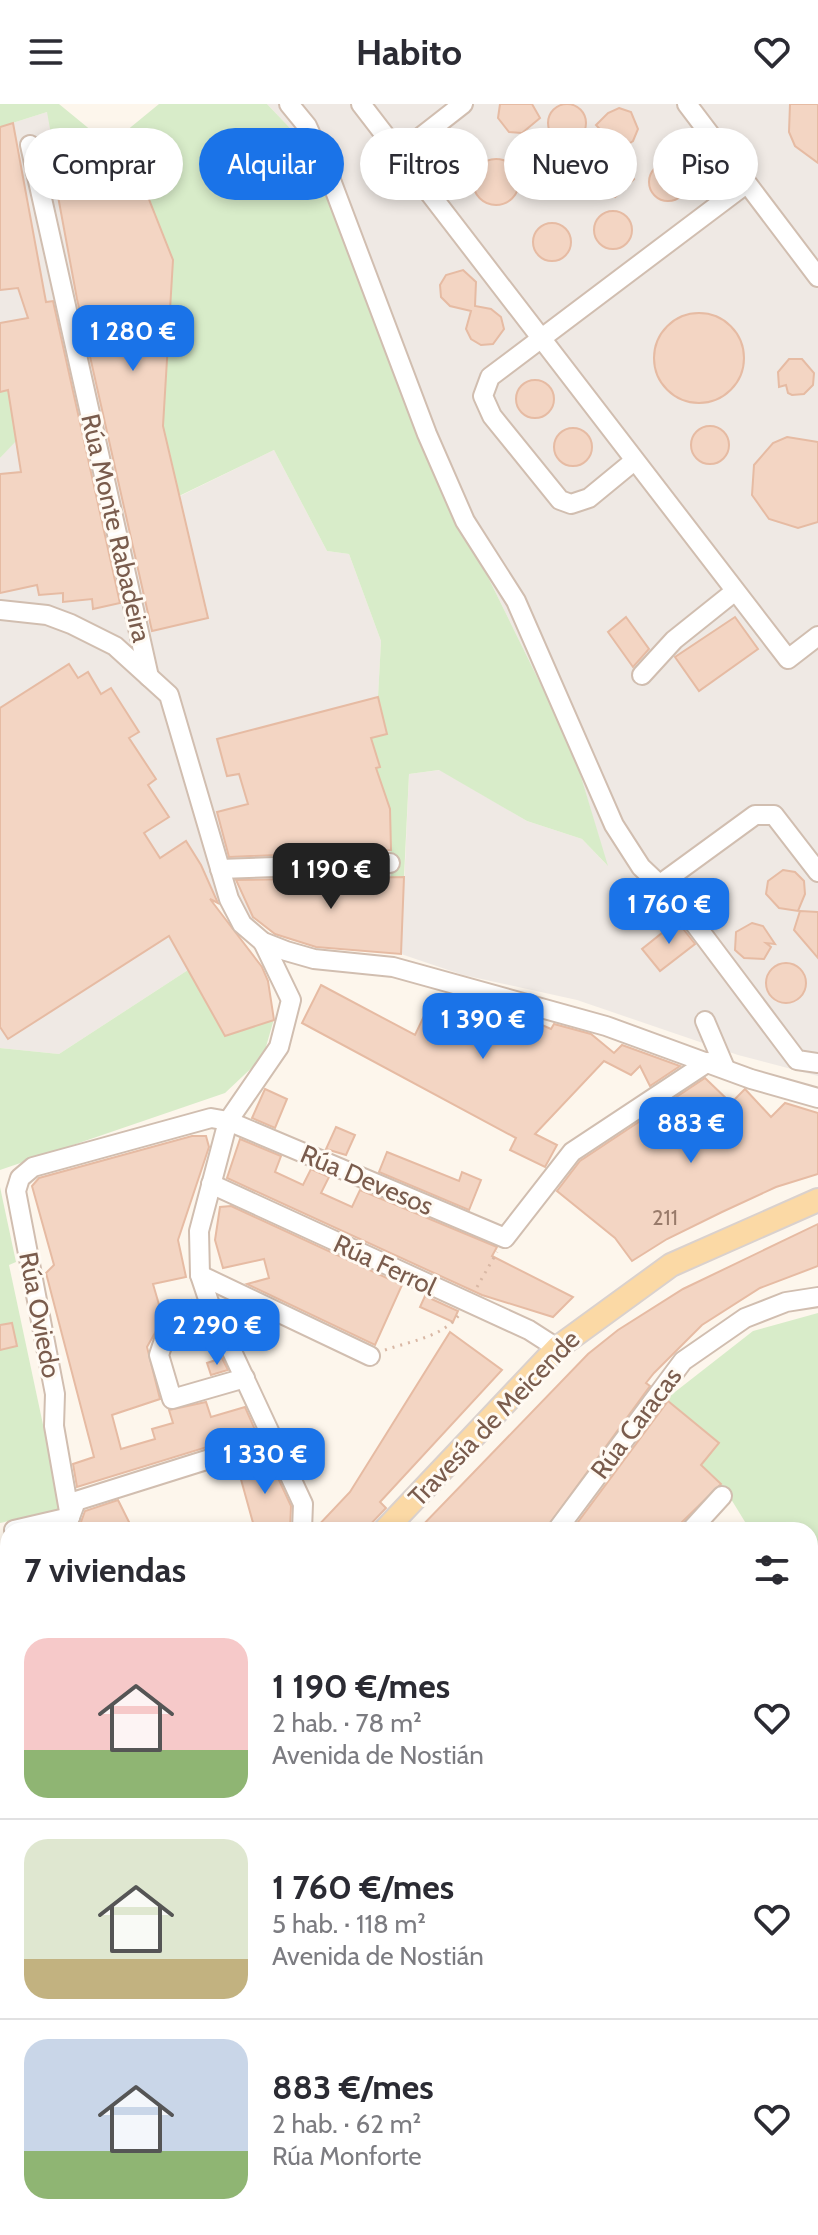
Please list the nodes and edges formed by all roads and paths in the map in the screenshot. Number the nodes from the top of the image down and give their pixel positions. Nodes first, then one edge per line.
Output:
1 (289, 104) edge
2 (361, 104) edge
3 (463, 104) edge
4 (687, 104) edge
5 (379, 128) edge
6 (432, 128) edge
7 (705, 128) edge
8 (758, 198) edge
9 (42, 200) edge
10 (434, 200) edge
11 (725, 200) edge
12 (815, 267) edge
13 (541, 339) junction
14 (634, 461) junction
15 (734, 592) junction
16 (0, 610) edge
17 (818, 636) edge
18 (642, 675) dead end
19 (149, 677) junction
20 (390, 863) dead end
21 (220, 869) junction
22 (818, 872) edge
23 (659, 885) junction
24 (263, 942) junction
25 (705, 1021) dead end
26 (818, 1063) edge
27 (716, 1065) junction
28 (818, 1098) edge
29 (228, 1121) junction
30 (211, 1184) junction
31 (818, 1200) edge
32 (505, 1238) junction
33 (200, 1275) junction
34 (818, 1297) edge
35 (465, 1307) junction
36 (220, 1324) junction
37 (557, 1348) junction
38 (370, 1356) joint
39 (245, 1378) junction
40 (273, 1439) junction
41 (722, 1496) dead end
42 (70, 1517) junction
43 (48, 1522) edge
44 (302, 1522) edge
45 (393, 1522) edge
46 (563, 1522) edge
47 (698, 1522) edge

1 - 23 street
2 - 5 street
3 - 6 street
4 - 7 street
8 - 12 street
9 - 19 street, Rúa Monte Rabadeira
10 - 13 street
11 - 13 street
13 - 14 street
13 - 14 street
14 - 15 street
15 - 17 street
15 - 18 street
16 - 19 street
19 - 21 street
20 - 21 street
21 - 24 street
22 - 23 street
23 - 26 street
24 - 27 street
24 - 29 street
25 - 27 street
27 - 28 street
27 - 32 street
29 - 30 street
29 - 32 street, Rúa Devesos
29 - 42 street, Rúa Oviedo
30 - 33 street
30 - 35 street, Rúa Ferrol
31 - 37 main road, Travesía de Meicende
32 - 35 path
33 - 36 street
33 - 38 street
34 - 46 street, Rúa Caracas
35 - 37 street, Rúa Ferrol
35 - 38 path
36 - 39 street
36 - 39 street
37 - 45 main road, Travesía de Meicende
39 - 40 street
40 - 42 street
40 - 44 street
41 - 47 street
42 - 43 street

